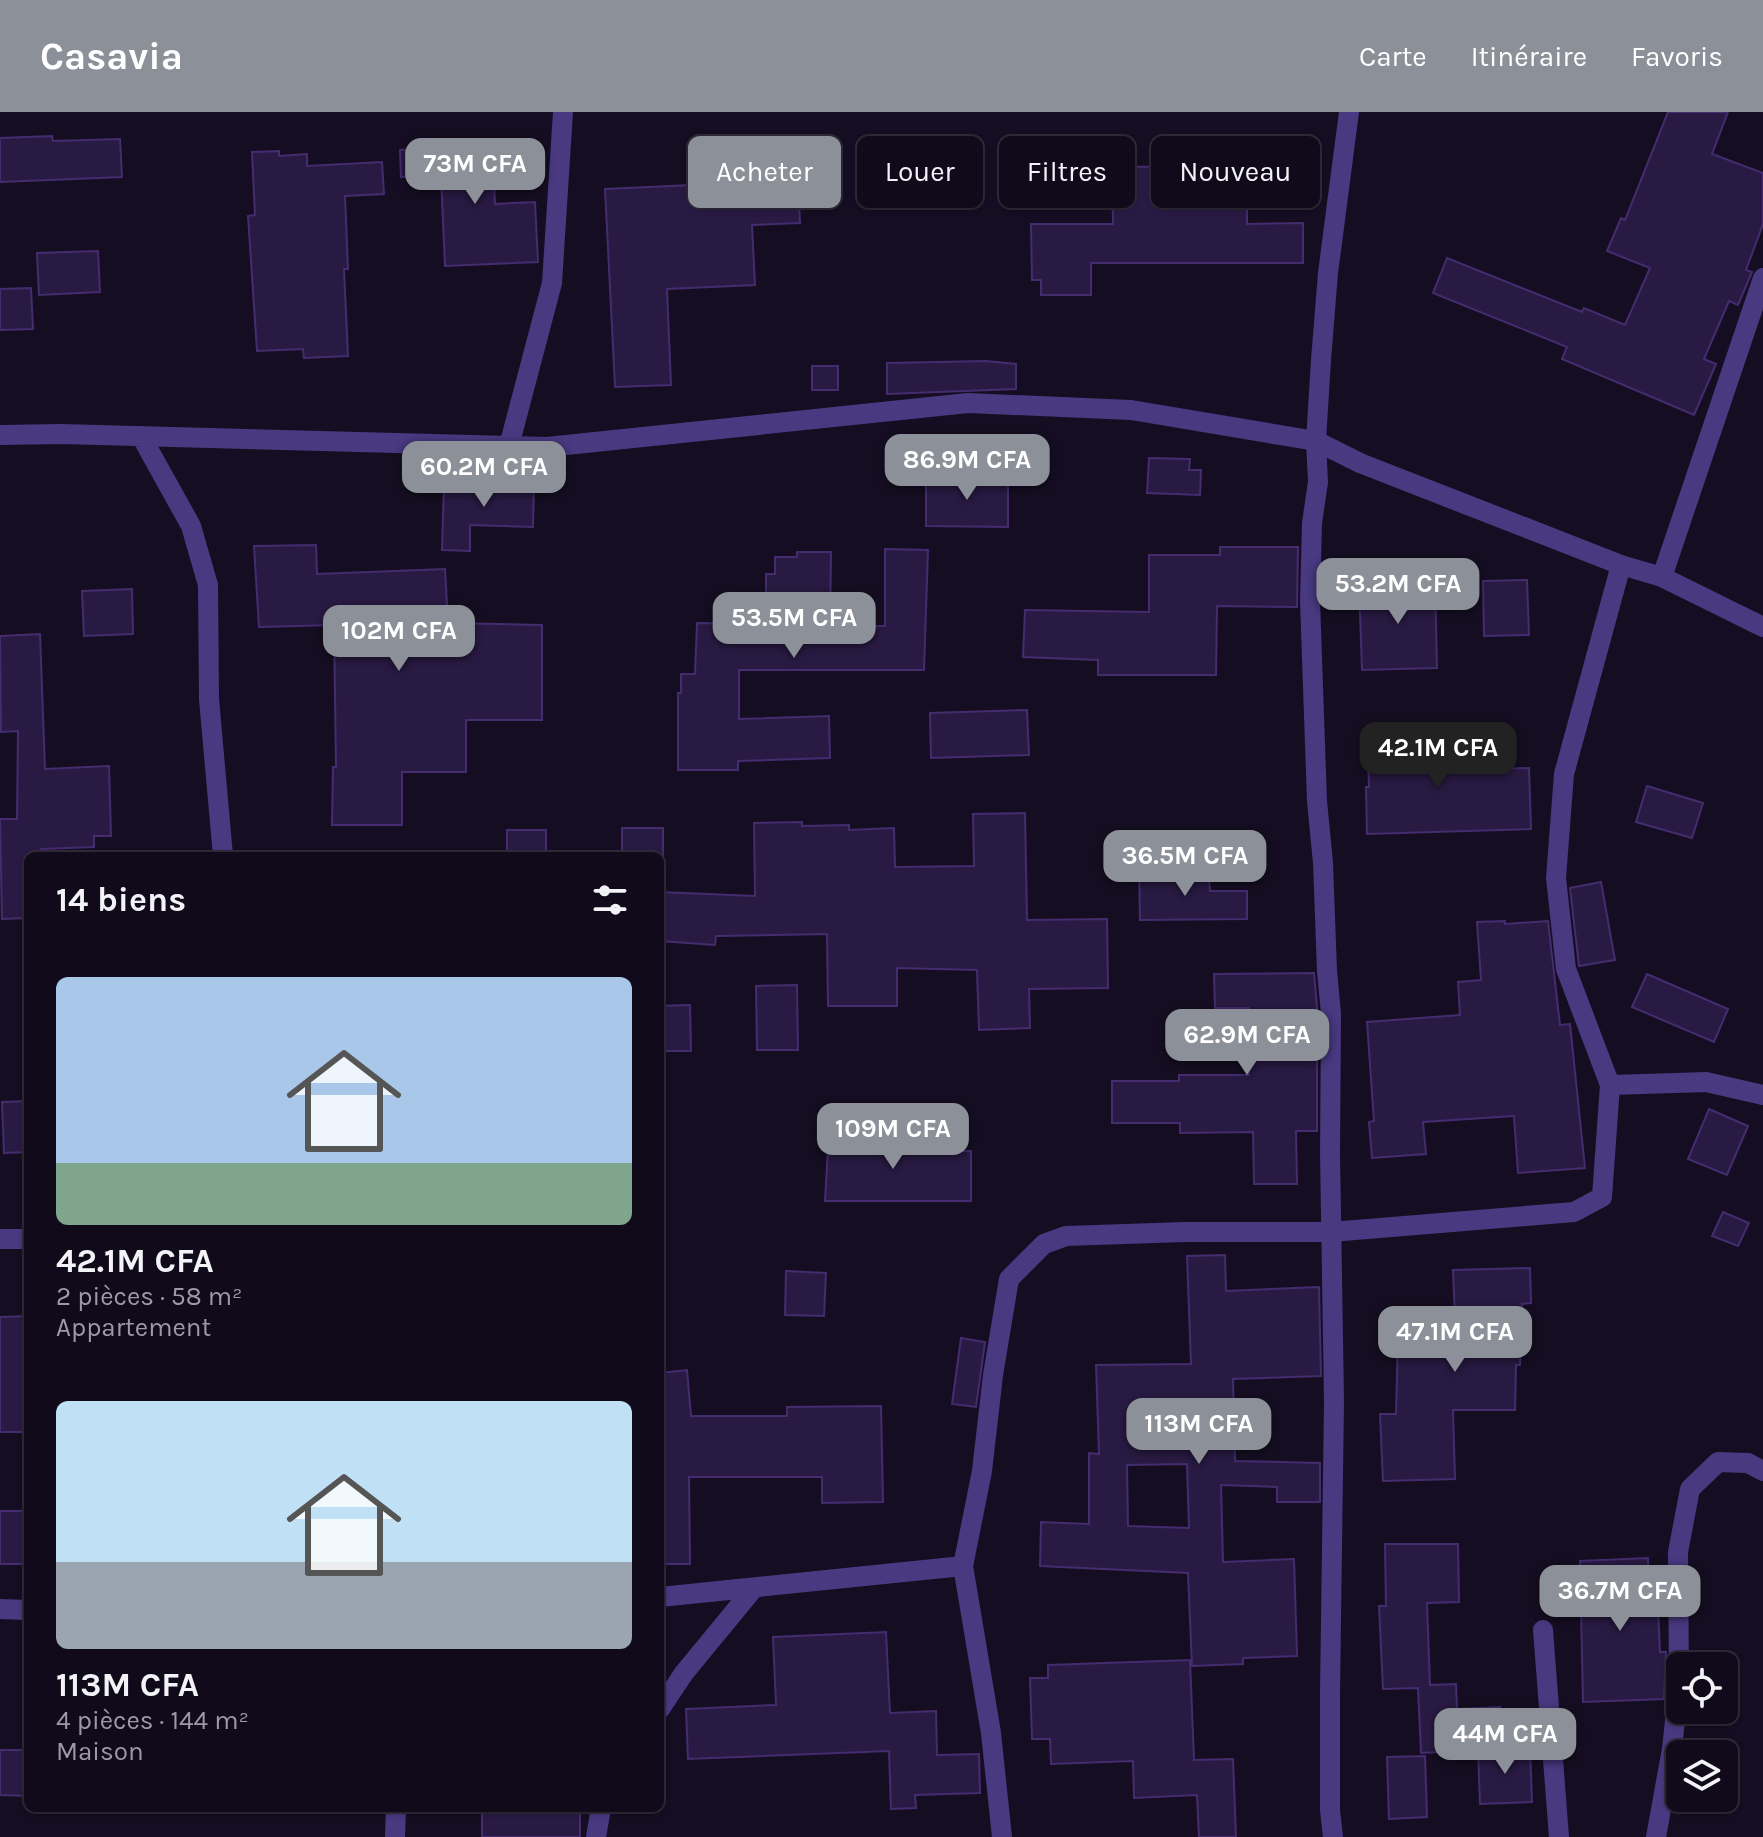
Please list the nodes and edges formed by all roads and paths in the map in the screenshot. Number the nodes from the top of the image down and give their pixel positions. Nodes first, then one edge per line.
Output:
1 (563, 112) edge
2 (1349, 112) edge
3 (1763, 278) edge
4 (0, 435) edge
5 (141, 436) junction
6 (1316, 441) junction
7 (509, 446) junction
8 (1621, 565) junction
9 (1662, 577) junction
10 (1763, 627) edge
11 (223, 852) edge
12 (1610, 1085) junction
13 (1763, 1095) edge
14 (1331, 1232) junction
15 (0, 1239) edge
16 (24, 1239) edge
17 (1763, 1471) edge
18 (963, 1566) junction
19 (754, 1588) junction
20 (664, 1597) edge
21 (0, 1609) edge
22 (24, 1610) edge
23 (1543, 1630) dead end
24 (664, 1703) edge
25 (396, 1812) edge
26 (600, 1812) edge
27 (395, 1837) edge
28 (596, 1837) edge
29 (1002, 1837) edge
30 (1333, 1837) edge
31 (1559, 1837) edge
32 (1656, 1837) edge

1 - 7 street
2 - 6 street
3 - 9 street
4 - 5 street
5 - 7 street
5 - 11 street
6 - 7 street
6 - 8 street
6 - 14 street
8 - 9 street
8 - 12 street
9 - 10 street
12 - 13 street
12 - 14 street
14 - 18 street
14 - 30 street
15 - 16 street
17 - 32 street
18 - 19 street
18 - 29 street
19 - 20 street
19 - 24 street
21 - 22 street
23 - 31 street
25 - 27 street
26 - 28 street

